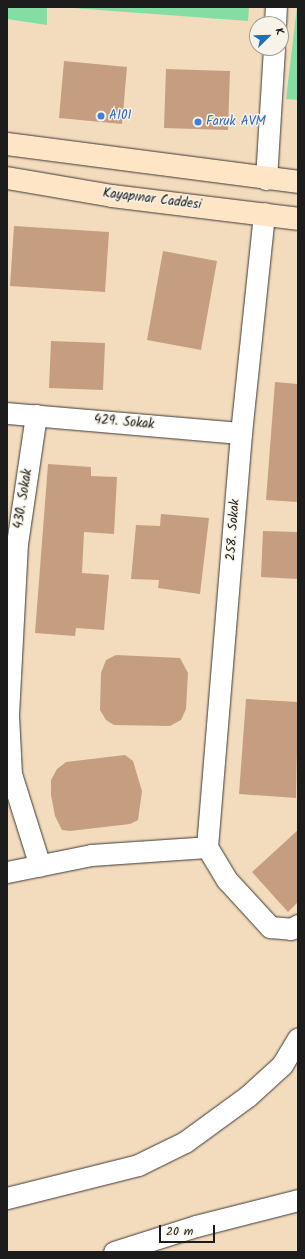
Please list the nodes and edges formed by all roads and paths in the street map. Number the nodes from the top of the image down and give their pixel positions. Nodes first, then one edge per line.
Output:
1 (274, 56) edge
2 (7, 144) edge
3 (7, 178) edge
4 (266, 179) junction
5 (298, 182) edge
6 (264, 213) junction
7 (298, 219) edge
8 (7, 413) edge
9 (36, 415) junction
10 (241, 433) junction
11 (207, 847) junction
12 (40, 866) junction
13 (7, 872) edge
14 (298, 925) edge
15 (298, 1038) edge
16 (7, 1198) edge
17 (298, 1200) edge
18 (114, 1252) edge

1 - 4 street
2 - 4 main road
3 - 6 main road, Kayapınar Caddesi
4 - 5 main road
6 - 7 main road, Kayapınar Caddesi
6 - 10 street, 258. Sokak
8 - 9 street, 429. Sokak
9 - 10 street, 429. Sokak
9 - 12 street, 430. Sokak
10 - 11 street, 258. Sokak
11 - 12 street
11 - 14 street
12 - 13 street
15 - 16 street
17 - 18 street

